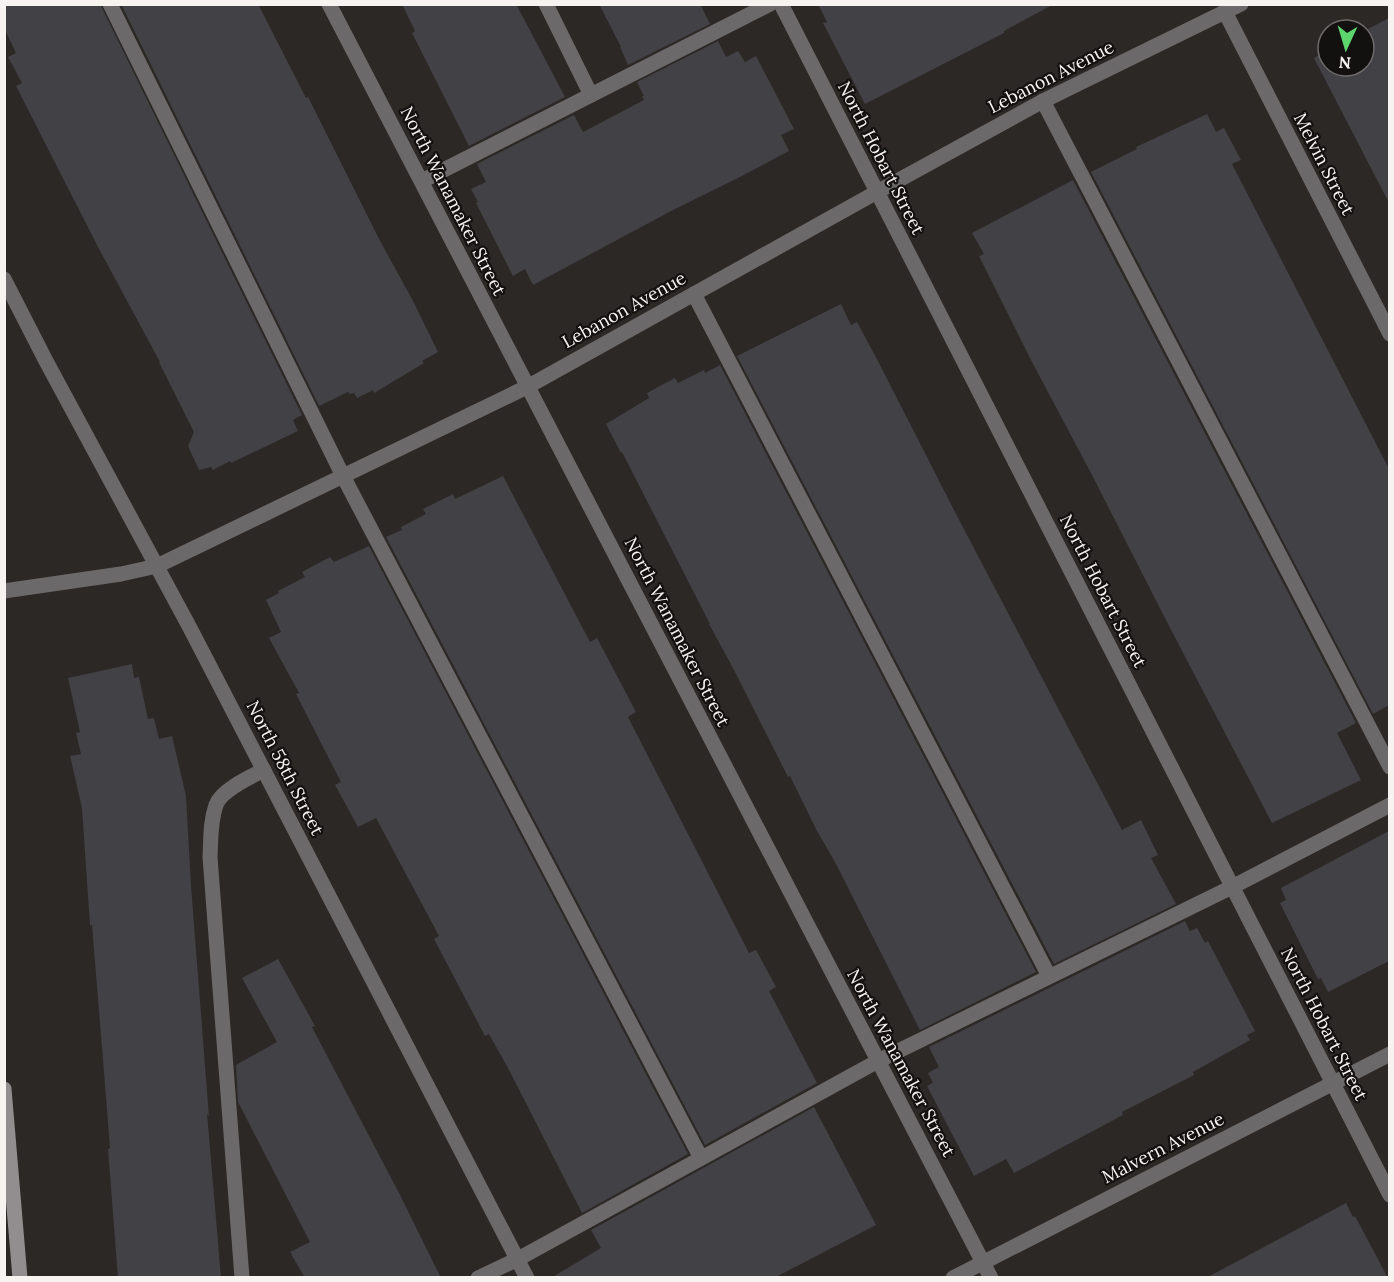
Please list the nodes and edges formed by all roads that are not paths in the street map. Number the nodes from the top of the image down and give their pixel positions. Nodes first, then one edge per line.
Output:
1 (110, 4) edge
2 (329, 4) edge
3 (546, 4) edge
4 (770, 4) edge
5 (781, 4) edge
6 (1241, 4) edge
7 (1219, 8) edge
8 (591, 95) junction
9 (1042, 101) junction
10 (422, 181) junction
11 (876, 192) junction
12 (4, 279) edge
13 (694, 294) junction
14 (1389, 334) edge
15 (527, 387) junction
16 (343, 476) junction
17 (157, 566) junction
18 (4, 591) edge
19 (1389, 767) edge
20 (264, 770) junction
21 (1389, 805) edge
22 (1232, 887) junction
23 (1049, 976) junction
24 (1389, 1054) edge
25 (878, 1061) junction
26 (1332, 1083) junction
27 (4, 1089) edge
28 (6, 1132) edge
29 (701, 1158) junction
30 (1389, 1195) edge
31 (518, 1259) junction
32 (983, 1262) junction
33 (20, 1278) edge
34 (242, 1278) edge
35 (478, 1278) edge
36 (527, 1278) edge
37 (953, 1278) edge
38 (991, 1278) edge

1 - 16 street
2 - 10 street, North Wanamaker Street
3 - 8 street
4 - 8 street
5 - 11 street, North Hobart Street
6 - 7 street, Lebanon Avenue
7 - 9 street, Lebanon Avenue
7 - 14 street, Melvin Street
8 - 10 street
9 - 11 street, Lebanon Avenue
9 - 19 street
10 - 15 street, North Wanamaker Street
11 - 13 street, Lebanon Avenue
11 - 22 street, North Hobart Street
12 - 17 street, North 58th Street
13 - 15 street, Lebanon Avenue
13 - 23 street
15 - 16 street, Lebanon Avenue
15 - 25 street, North Wanamaker Street
16 - 17 street, Lebanon Avenue
16 - 29 street
17 - 18 street, Lebanon Avenue
17 - 20 street, North 58th Street
20 - 31 street, North 58th Street
20 - 34 street
21 - 22 street
22 - 23 street
22 - 26 street, North Hobart Street
23 - 25 street
24 - 26 street, Malvern Avenue
25 - 29 street
25 - 32 street, North Wanamaker Street
26 - 30 street, North Hobart Street
26 - 32 street, Malvern Avenue
27 - 28 street
28 - 33 street
29 - 31 street
31 - 35 street
31 - 36 street, North 58th Street
32 - 37 street, Malvern Avenue
32 - 38 street, North Wanamaker Street

